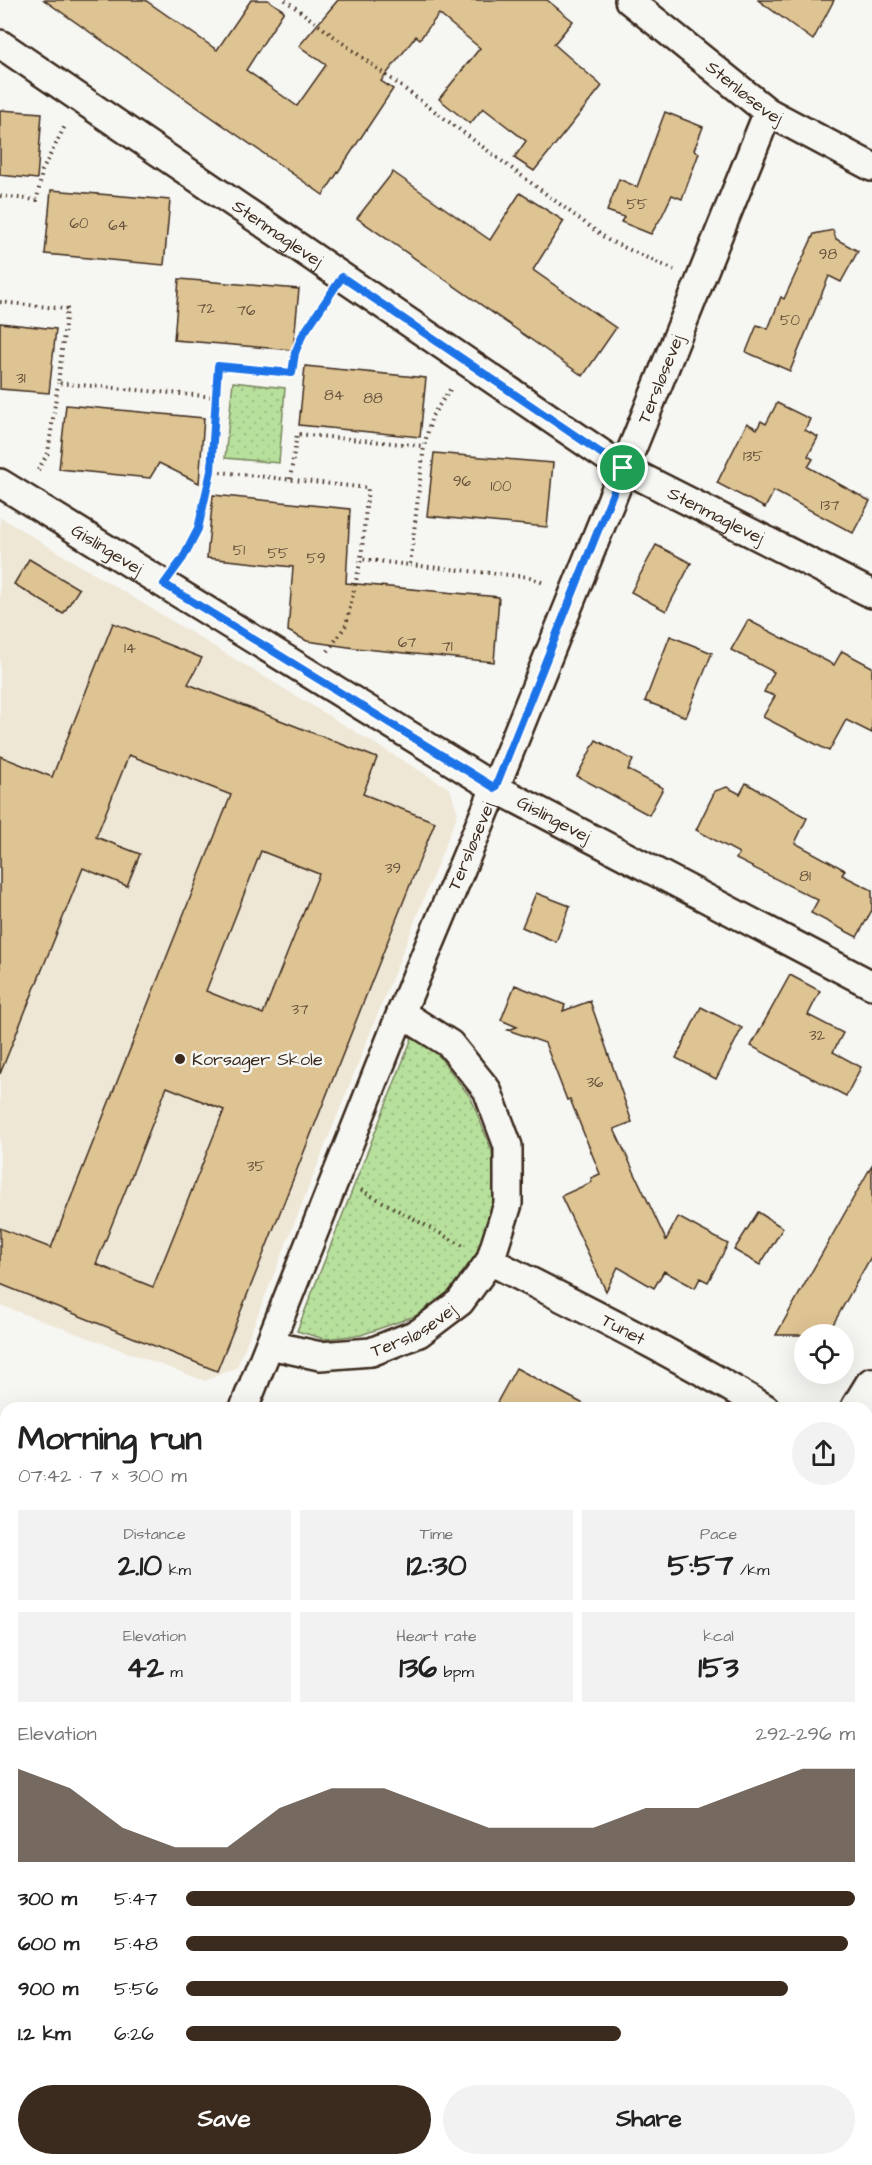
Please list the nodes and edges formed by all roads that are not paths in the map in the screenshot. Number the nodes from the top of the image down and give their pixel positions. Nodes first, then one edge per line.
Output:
1 (629, 0) edge
2 (0, 44) edge
3 (768, 112) junction
4 (872, 167) edge
5 (623, 468) junction
6 (0, 483) edge
7 (872, 594) edge
8 (495, 788) junction
9 (872, 985) edge
10 (400, 1013) junction
11 (490, 1260) junction
12 (270, 1345) junction
13 (872, 1385) edge
14 (246, 1402) edge
15 (751, 1402) edge
16 (862, 1402) edge

1 - 3 street, Stenløsevej
2 - 5 street, Stenmaglevej
3 - 4 street, Stenløsevej
3 - 5 street, Tersløsevej
5 - 7 street, Stenmaglevej
5 - 8 street, Tersløsevej
6 - 8 street, Gislingevej
8 - 9 street, Gislingevej
8 - 10 street, Tersløsevej
10 - 11 street, Tersløsevej
10 - 12 street, Tersløsevej
11 - 12 street, Tersløsevej
11 - 15 street, Tunet
12 - 14 street, Tersløsevej
13 - 16 street

